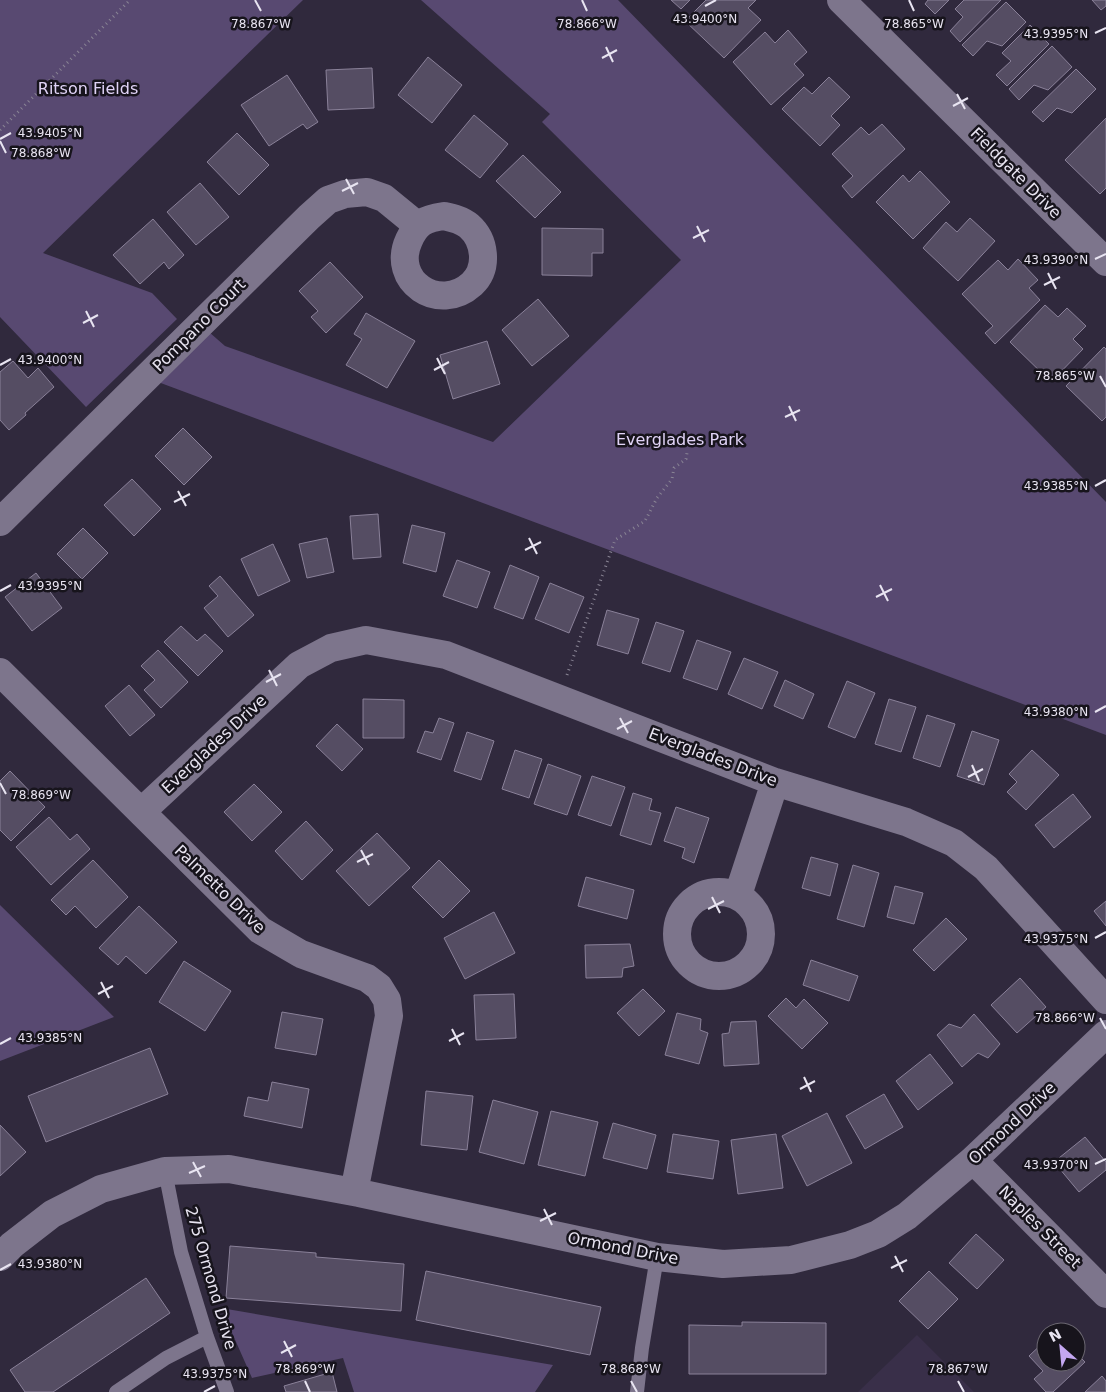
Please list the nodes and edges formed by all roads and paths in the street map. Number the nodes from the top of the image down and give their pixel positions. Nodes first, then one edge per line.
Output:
1 (130, 0) edge
2 (841, 0) edge
3 (0, 130) edge
4 (417, 225) dead end
5 (1106, 262) edge
6 (688, 452) dead end
7 (0, 522) edge
8 (0, 672) edge
9 (559, 698) junction
10 (775, 782) junction
11 (141, 812) junction
12 (738, 895) dead end
13 (1106, 1000) edge
14 (1106, 1034) edge
15 (974, 1160) junction
16 (165, 1171) junction
17 (354, 1192) junction
18 (0, 1257) edge
19 (657, 1257) junction
20 (1106, 1294) edge
21 (207, 1337) junction
22 (116, 1392) edge
23 (227, 1392) edge
24 (636, 1392) edge

1 - 3 path
2 - 5 street, Fieldgate Drive
4 - 7 street, Pompano Court
6 - 9 path
8 - 11 street, Palmetto Drive
9 - 10 street, Everglades Drive
9 - 11 street, Everglades Drive
10 - 12 street
10 - 13 street, Everglades Drive
11 - 17 street, Palmetto Drive
14 - 15 street, Ormond Drive
15 - 19 street, Ormond Drive
15 - 20 street, Naples Street
16 - 17 street, Ormond Drive
16 - 18 street, Ormond Drive
16 - 21 lane, 275 Ormond Drive
17 - 19 street, Ormond Drive
19 - 24 lane
21 - 22 lane
21 - 23 lane, 275 Ormond Drive

